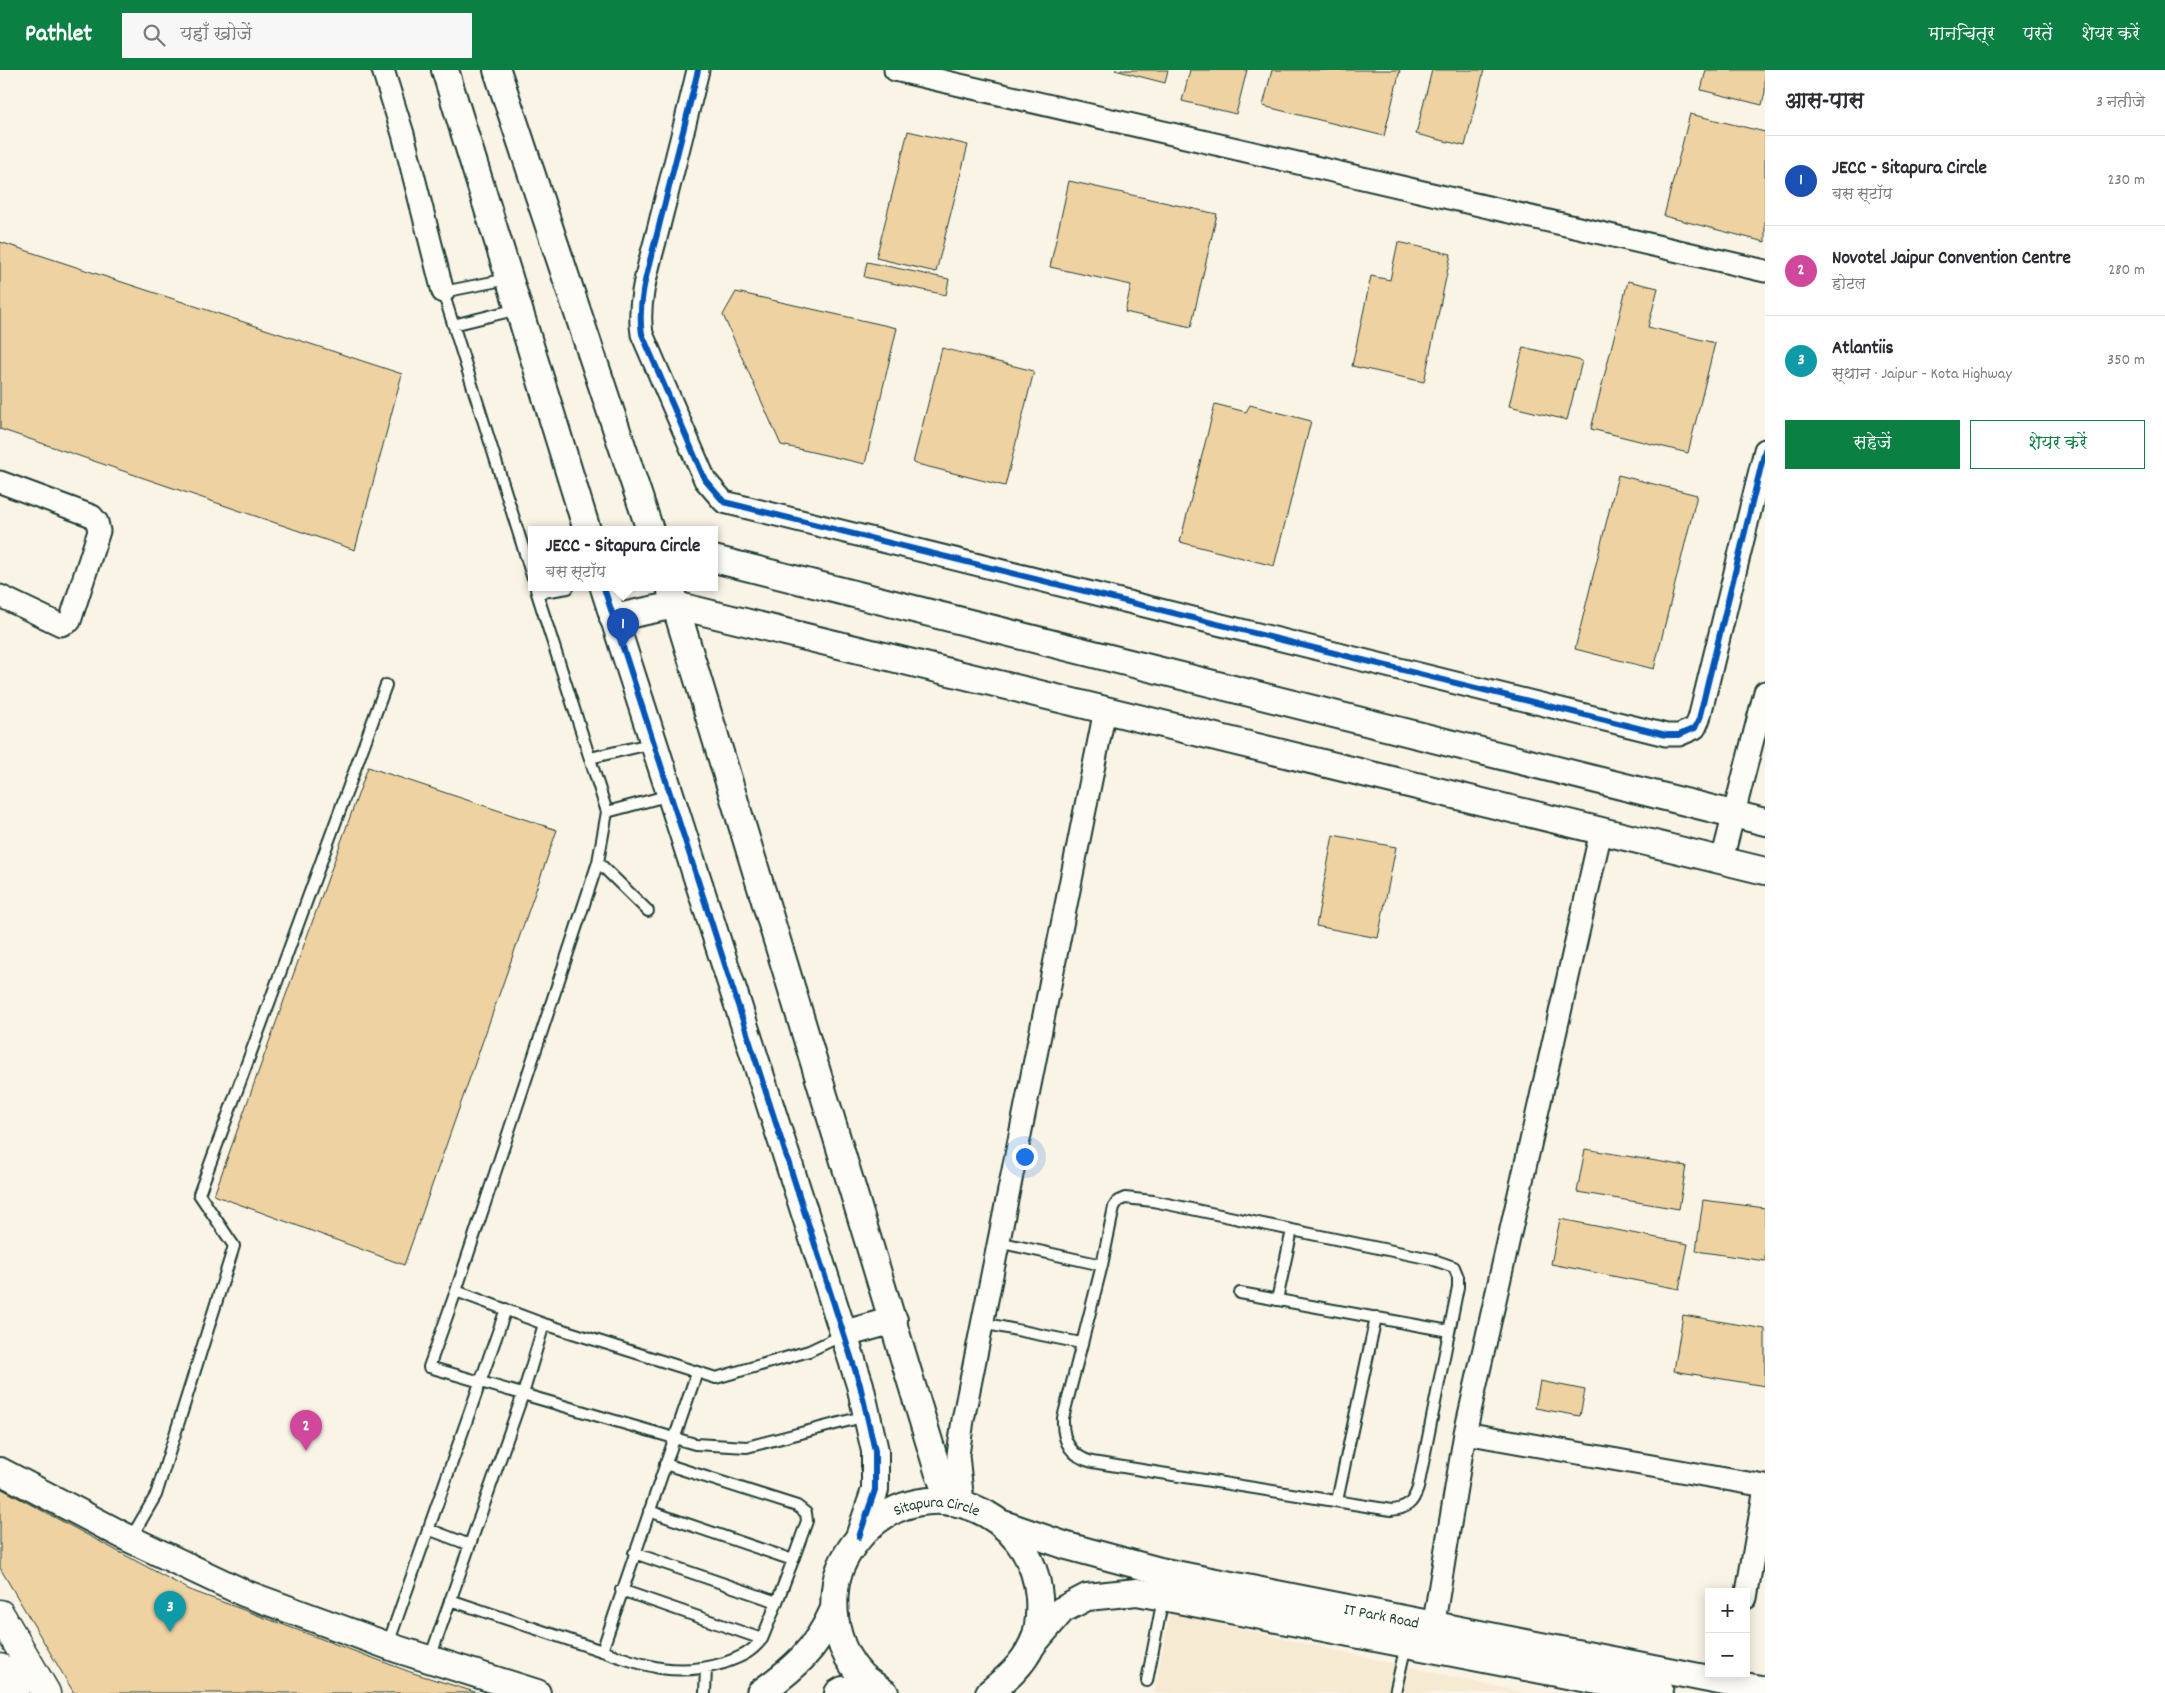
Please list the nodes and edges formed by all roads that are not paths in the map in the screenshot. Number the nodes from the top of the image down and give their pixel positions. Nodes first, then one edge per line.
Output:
1 (383, 70) edge
2 (394, 70) edge
3 (445, 70) edge
4 (497, 70) edge
5 (698, 70) edge
6 (895, 70) edge
7 (1765, 271) edge
8 (509, 279) junction
9 (449, 291) junction
10 (518, 308) junction
11 (453, 325) junction
12 (1765, 450) edge
13 (0, 482) edge
14 (586, 526) edge
15 (649, 526) edge
16 (718, 561) edge
17 (528, 563) edge
18 (536, 591) edge
19 (605, 591) edge
20 (0, 596) edge
21 (673, 596) edge
22 (613, 618) junction
23 (386, 685) dead end
24 (1765, 692) edge
25 (1105, 710) junction
26 (654, 743) junction
27 (590, 758) junction
28 (671, 795) junction
29 (607, 812) junction
30 (1735, 815) junction
31 (1765, 822) edge
32 (1601, 831) junction
33 (1722, 860) junction
34 (598, 862) junction
35 (1765, 871) edge
36 (648, 911) dead end
37 (1292, 1230) junction
38 (998, 1242) junction
39 (1102, 1265) junction
40 (456, 1291) junction
41 (1240, 1293) dead end
42 (1278, 1300) junction
43 (506, 1309) junction
44 (1376, 1317) junction
45 (894, 1320) junction
46 (982, 1323) junction
47 (544, 1324) junction
48 (1449, 1331) junction
49 (844, 1334) junction
50 (1081, 1342) junction
51 (697, 1372) junction
52 (479, 1382) junction
53 (523, 1394) junction
54 (866, 1416) junction
55 (1465, 1433) junction
56 (674, 1438) junction
57 (665, 1464) junction
58 (0, 1471) edge
59 (1765, 1487) edge
60 (1337, 1501) junction
61 (956, 1503) junction
62 (649, 1511) junction
63 (1003, 1524) junction
64 (428, 1529) junction
65 (859, 1537) junction
66 (130, 1539) junction
67 (470, 1545) junction
68 (634, 1553) junction
69 (793, 1560) junction
70 (1748, 1588) edge
71 (621, 1590) junction
72 (1163, 1597) junction
73 (450, 1600) junction
74 (777, 1602) junction
75 (833, 1611) junction
76 (0, 1614) edge
77 (762, 1639) junction
78 (1423, 1639) junction
79 (388, 1645) junction
80 (1032, 1645) junction
81 (602, 1651) junction
82 (430, 1659) junction
83 (0, 1668) edge
84 (706, 1668) junction
85 (1147, 1681) dead end
86 (1732, 1684) edge
87 (880, 1689) edge
88 (1765, 1690) edge
89 (15, 1693) edge
90 (46, 1693) edge
91 (537, 1693) edge
92 (705, 1693) edge
93 (760, 1693) edge
94 (838, 1693) edge
95 (989, 1693) edge
96 (1395, 1693) edge
97 (1654, 1693) edge

1 - 9 street
2 - 9 street
3 - 8 street
4 - 15 street
5 - 12 street
6 - 7 street
8 - 9 lane
8 - 10 street
9 - 11 lane
10 - 11 lane
10 - 14 street
11 - 17 lane
13 - 20 street
16 - 30 street
18 - 27 lane
19 - 22 street
21 - 22 street
21 - 25 street
21 - 45 street
22 - 26 street
23 - 66 lane
24 - 30 street
25 - 32 street
25 - 38 street
26 - 27 lane
26 - 28 street
27 - 29 lane
28 - 29 lane
28 - 49 street
29 - 34 lane
30 - 31 street
30 - 33 street
32 - 33 street
32 - 55 street
33 - 35 street
34 - 36 lane
34 - 40 lane
37 - 39 lane
37 - 42 lane
37 - 48 lane
38 - 39 lane
38 - 46 street
39 - 50 lane
40 - 43 lane
40 - 52 lane
41 - 42 lane
42 - 44 lane
43 - 47 lane
43 - 52 lane
44 - 48 lane
44 - 60 lane
45 - 49 street
45 - 61 street
46 - 50 lane
46 - 61 street
47 - 51 lane
47 - 53 lane
48 - 60 lane
49 - 51 lane
49 - 54 street
50 - 60 lane
51 - 56 lane
52 - 53 lane
52 - 64 lane
53 - 56 lane
53 - 67 lane
54 - 56 lane
54 - 65 street
55 - 59 street
55 - 78 street
56 - 57 lane
57 - 62 lane
57 - 69 lane
58 - 66 street
59 - 70 street
61 - 63 street, Sitapura Circle
61 - 65 street, Sitapura Circle
62 - 68 lane
62 - 69 lane
63 - 78 street, IT Park Road
63 - 80 street, Sitapura Circle
64 - 67 lane
64 - 79 lane
65 - 75 street, Sitapura Circle
66 - 79 street
67 - 73 lane
68 - 71 lane
68 - 74 lane
69 - 74 lane
71 - 77 lane
71 - 81 lane
72 - 78 street, IT Park Road
72 - 80 street, IT Park Road
72 - 85 lane
73 - 81 lane
73 - 82 lane
74 - 77 lane
75 - 87 street, Sitapura Circle
75 - 93 street
76 - 90 highway
77 - 84 lane
78 - 86 street, IT Park Road
78 - 96 lane
78 - 97 street, IT Park Road
79 - 82 street
80 - 95 street, Sitapura Circle
81 - 84 lane
82 - 91 street
83 - 89 highway
84 - 92 lane
86 - 88 street, IT Park Road
87 - 94 street

